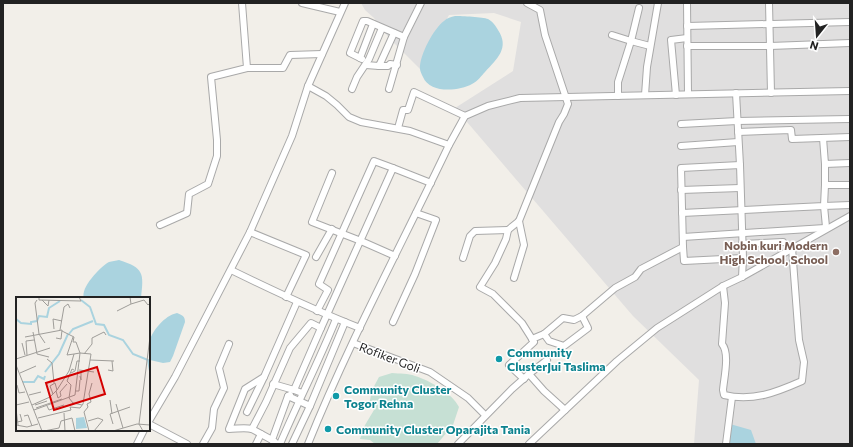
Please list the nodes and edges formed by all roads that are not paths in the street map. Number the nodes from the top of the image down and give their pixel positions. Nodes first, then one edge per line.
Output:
1 (242, 3) edge
2 (302, 3) edge
3 (345, 3) edge
4 (421, 3) edge
5 (527, 3) edge
6 (658, 3) edge
7 (687, 3) edge
8 (695, 3) edge
9 (769, 3) edge
10 (639, 8) dead end
11 (340, 12) junction
12 (850, 22) edge
13 (374, 24) junction
14 (770, 24) junction
15 (687, 26) junction
16 (382, 28) junction
17 (394, 33) junction
18 (612, 35) dead end
19 (404, 37) junction
20 (687, 38) junction
21 (631, 41) junction
22 (850, 44) edge
23 (650, 46) junction
24 (687, 46) junction
25 (770, 46) junction
26 (322, 54) junction
27 (360, 58) junction
28 (366, 64) junction
29 (397, 65) junction
30 (379, 66) junction
31 (247, 68) junction
32 (308, 86) junction
33 (390, 89) dead end
34 (352, 90) dead end
35 (850, 91) edge
36 (736, 93) junction
37 (771, 93) junction
38 (688, 94) junction
39 (645, 95) junction
40 (676, 95) junction
41 (618, 96) junction
42 (566, 97) junction
43 (465, 116) junction
44 (850, 119) edge
45 (737, 121) junction
46 (681, 124) dead end
47 (398, 128) junction
48 (738, 132) junction
49 (823, 138) junction
50 (850, 138) edge
51 (738, 142) junction
52 (449, 145) junction
53 (681, 146) dead end
54 (850, 163) edge
55 (824, 164) junction
56 (740, 165) junction
57 (393, 168) junction
58 (332, 173) dead end
59 (431, 183) junction
60 (825, 185) junction
61 (850, 185) edge
62 (740, 188) junction
63 (681, 190) junction
64 (850, 204) edge
65 (824, 206) junction
66 (740, 210) junction
67 (416, 213) junction
68 (682, 213) junction
69 (850, 216) edge
70 (518, 221) junction
71 (160, 225) dead end
72 (825, 228) junction
73 (332, 229) junction
74 (508, 230) junction
75 (250, 232) junction
76 (341, 232) junction
77 (741, 233) junction
78 (683, 237) junction
79 (361, 241) junction
80 (783, 242) dead end
81 (742, 244) junction
82 (683, 247) junction
83 (792, 248) junction
84 (395, 256) junction
85 (316, 257) dead end
86 (463, 258) dead end
87 (742, 258) junction
88 (231, 270) junction
89 (742, 277) junction
90 (514, 278) dead end
91 (722, 286) junction
92 (286, 297) junction
93 (297, 302) junction
94 (316, 311) junction
95 (328, 316) junction
96 (582, 316) junction
97 (336, 319) junction
98 (345, 322) junction
99 (393, 322) dead end
100 (322, 328) junction
101 (360, 328) junction
102 (544, 334) junction
103 (532, 339) junction
104 (352, 343) junction
105 (229, 344) dead end
106 (547, 360) dead end
107 (529, 374) junction
108 (264, 377) junction
109 (524, 378) junction
110 (273, 384) junction
111 (294, 390) junction
112 (302, 393) junction
113 (288, 396) junction
114 (732, 397) junction
115 (299, 400) junction
116 (310, 406) junction
117 (565, 410) junction
118 (247, 412) dead end
119 (485, 415) junction
120 (150, 419) edge
121 (150, 425) edge
122 (252, 429) junction
123 (144, 431) edge
124 (261, 434) junction
125 (270, 441) edge
126 (137, 444) edge
127 (187, 444) edge
128 (203, 444) edge
129 (256, 444) edge
130 (280, 444) edge
131 (292, 444) edge
132 (308, 444) edge
133 (458, 444) edge
134 (529, 444) edge
135 (726, 444) edge

1 - 31 street
2 - 11 street
3 - 11 street
4 - 19 street
5 - 42 street
6 - 23 street
7 - 8 street
7 - 15 street
9 - 14 street
10 - 21 street
11 - 26 street
12 - 14 street
13 - 16 street
13 - 27 street
13 - 27 street
14 - 15 street
14 - 25 street
15 - 20 street
16 - 17 street
16 - 28 street
17 - 19 street
17 - 30 street
18 - 21 street
19 - 29 street
20 - 24 street
20 - 40 street
21 - 23 street
21 - 41 street
22 - 25 street
23 - 39 street
24 - 25 street
24 - 38 street
25 - 37 street
26 - 31 street
26 - 32 street
27 - 28 street
28 - 30 street
28 - 34 street
29 - 30 street
29 - 33 street
31 - 71 street
32 - 47 street
32 - 75 street
35 - 37 street
36 - 37 street
36 - 38 street
36 - 45 street
38 - 40 street
39 - 40 street
39 - 41 street
41 - 42 street
42 - 43 street
42 - 70 street
43 - 47 street
43 - 52 street
44 - 45 street
45 - 46 street
45 - 48 street
47 - 52 street
48 - 49 street
48 - 51 street
49 - 50 street
49 - 55 street
51 - 53 street
51 - 56 street
52 - 59 street
54 - 55 street
55 - 60 street
56 - 62 street
56 - 63 street
57 - 59 street
57 - 76 street
57 - 79 street
58 - 73 street
59 - 67 street
60 - 61 street
60 - 65 street
62 - 63 street
62 - 66 street
63 - 68 street
64 - 65 street
65 - 66 street
65 - 72 street
66 - 68 street
66 - 77 street
67 - 84 street
67 - 99 street
68 - 78 street
69 - 72 street
70 - 74 street
70 - 90 street
72 - 77 street
72 - 83 street
73 - 76 street
73 - 85 street
74 - 86 street
74 - 103 street
75 - 88 street
75 - 92 street
76 - 79 street
76 - 94 street
77 - 78 street
77 - 81 street
78 - 82 street
79 - 84 street
79 - 95 street
80 - 81 street
81 - 87 street
82 - 87 street
82 - 96 street
83 - 89 street
83 - 114 street
84 - 101 street
87 - 89 street
88 - 92 street
88 - 120 street
89 - 91 street
91 - 114 street
91 - 117 street
92 - 93 street
93 - 94 street
93 - 108 street
94 - 95 street
95 - 97 street
95 - 100 street
96 - 102 street
96 - 102 street
97 - 98 street
97 - 112 street
98 - 101 street
98 - 116 street
100 - 110 street
100 - 111 street
101 - 104 street
102 - 103 street
103 - 109 street
104 - 119 street, Rofiker Goli
104 - 132 street
105 - 128 street
106 - 107 street
107 - 109 street
107 - 117 street
108 - 118 street
108 - 122 street
109 - 119 street
110 - 111 street
110 - 122 street
111 - 112 street
111 - 113 street
112 - 115 street
113 - 115 street
113 - 125 street
114 - 135 street
115 - 116 street
115 - 130 street
116 - 131 street
117 - 134 street
119 - 133 street
121 - 127 street
122 - 124 street
123 - 126 street
124 - 125 street
124 - 129 street
125 - 130 street

